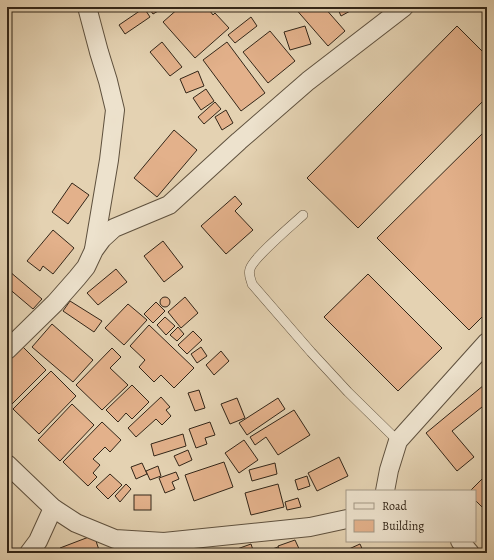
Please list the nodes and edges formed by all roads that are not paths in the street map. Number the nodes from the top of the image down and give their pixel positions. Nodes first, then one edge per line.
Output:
1 (87, 7) edge
2 (404, 7) edge
3 (303, 215) dead end
4 (94, 250) junction
5 (487, 342) edge
6 (7, 350) edge
7 (398, 441) junction
8 (7, 464) edge
9 (385, 490) edge
10 (53, 508) junction
11 (346, 519) edge
12 (461, 542) edge
13 (29, 553) edge
14 (470, 553) edge

1 - 4 street
2 - 4 street
3 - 7 lane
4 - 6 street
5 - 7 street
7 - 9 street
8 - 10 street
10 - 11 street
10 - 13 street
12 - 14 street

